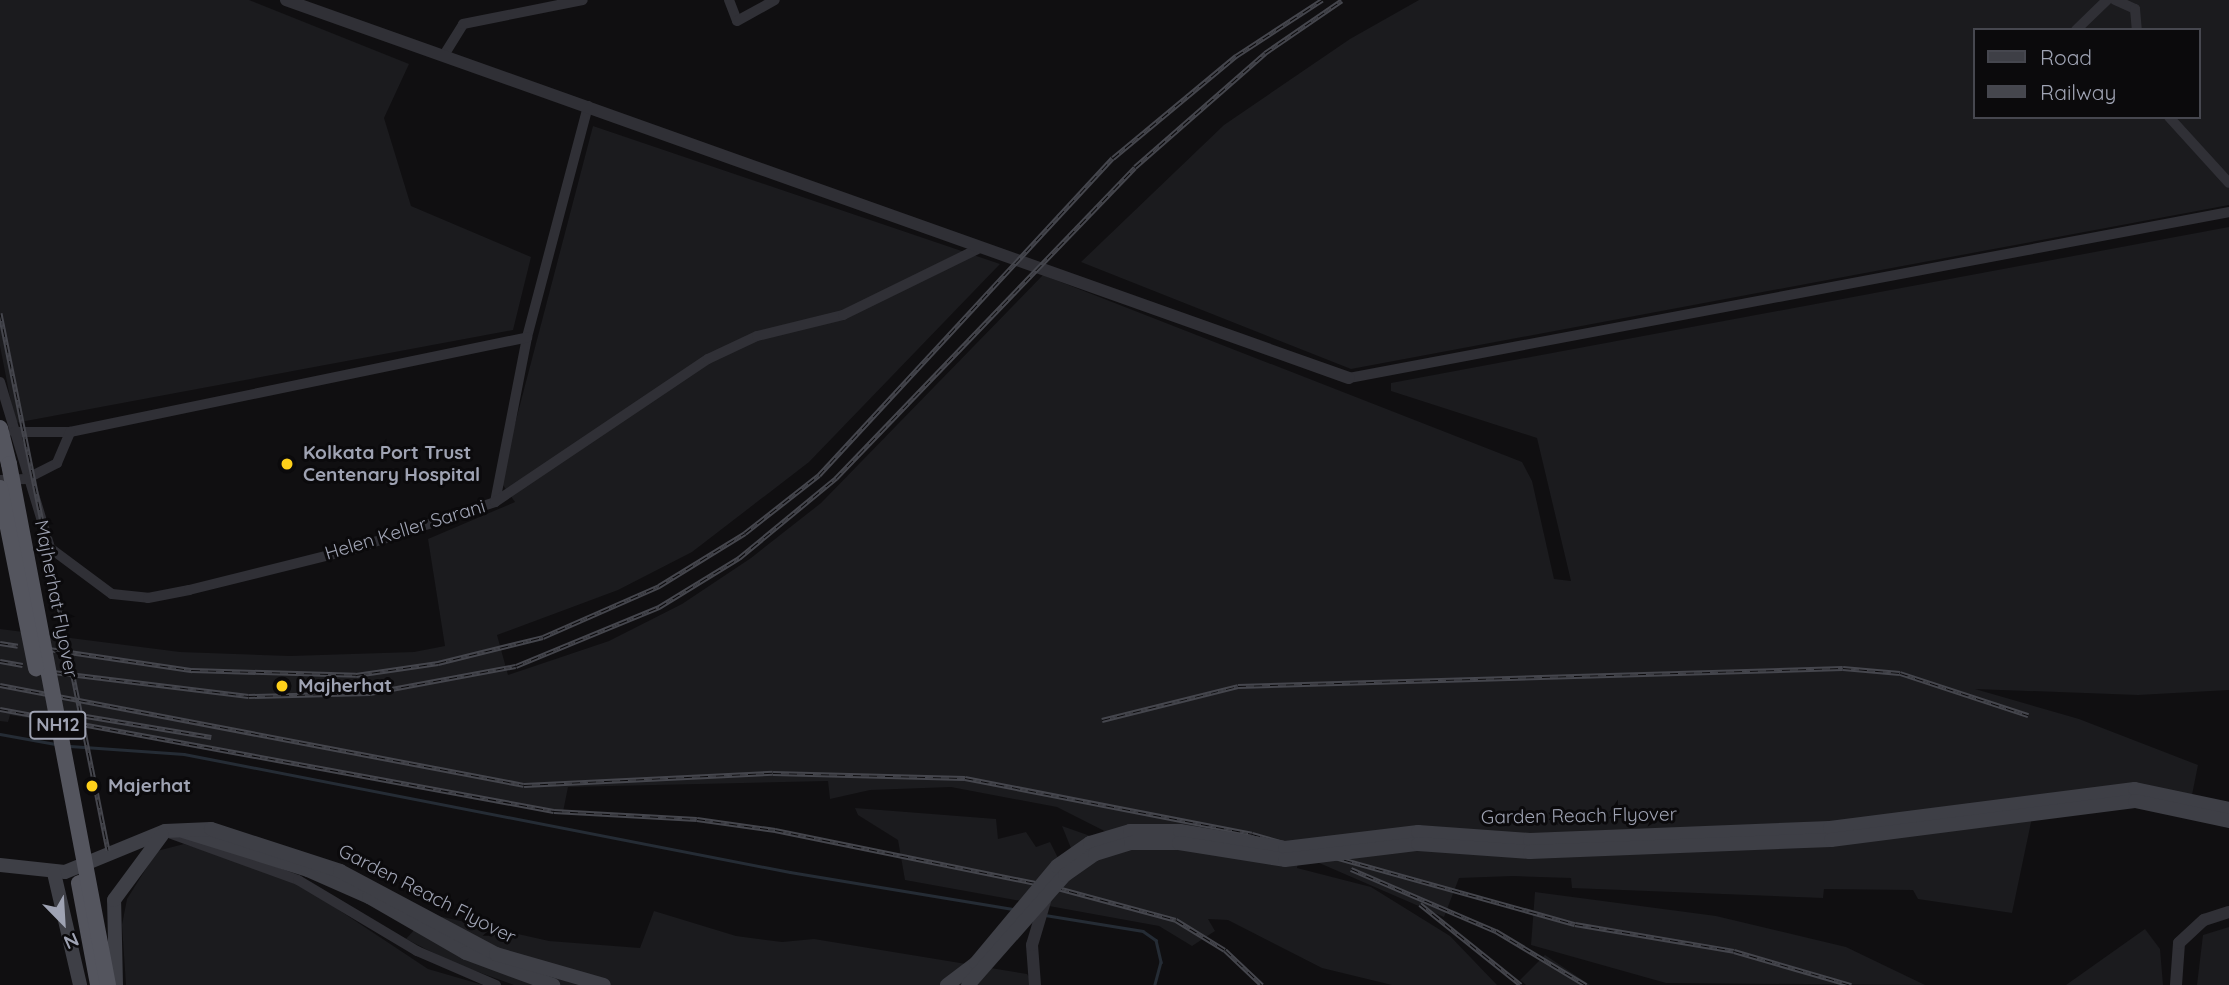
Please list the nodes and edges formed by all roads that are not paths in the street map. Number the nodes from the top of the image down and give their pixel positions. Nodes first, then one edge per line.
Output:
1 (286, 0) edge
2 (583, 0) edge
3 (729, 0) edge
4 (775, 0) edge
5 (2107, 0) edge
6 (2115, 0) edge
7 (2078, 28) edge
8 (2137, 28) edge
9 (444, 55) junction
10 (588, 106) junction
11 (2171, 119) edge
12 (2229, 183) edge
13 (2229, 212) edge
14 (978, 249) junction
15 (527, 337) junction
16 (1349, 377) joint
17 (0, 382) edge
18 (7, 430) edge
19 (70, 432) junction
20 (26, 479) junction
21 (0, 480) edge
22 (0, 488) edge
23 (495, 502) junction
24 (2229, 809) edge
25 (2229, 821) edge
26 (172, 830) junction
27 (210, 835) junction
28 (0, 865) edge
29 (54, 873) junction
30 (1047, 894) junction
31 (2229, 912) edge
32 (80, 985) edge
33 (98, 985) edge
34 (108, 985) edge
35 (116, 985) edge
36 (496, 985) edge
37 (553, 985) edge
38 (604, 985) edge
39 (947, 985) edge
40 (968, 985) edge
41 (1035, 985) edge
42 (2176, 985) edge

1 - 9 street
2 - 9 street
3 - 4 street
5 - 7 street
6 - 8 street
9 - 10 street
10 - 14 street
10 - 15 street, Helen Keller Sarani
11 - 12 street
13 - 16 street
14 - 16 street
14 - 23 street
15 - 19 street
15 - 23 street, Helen Keller Sarani
17 - 18 street, Helen Keller Sarani
18 - 19 street
18 - 20 street, Helen Keller Sarani
18 - 34 highway, Majherhat Flyover / NH12, bridge
19 - 20 street
20 - 21 street
20 - 23 street, Helen Keller Sarani
22 - 33 highway, Majherhat Flyover / NH12, bridge
24 - 39 main road, Garden Reach Flyover, bridge
25 - 30 main road, Garden Reach Flyover, bridge
26 - 27 main road, Garden Reach Flyover
26 - 29 main road
26 - 35 main road
26 - 36 street
27 - 37 main road, Garden Reach Flyover
27 - 38 main road, Garden Reach Flyover
28 - 29 main road
29 - 32 main road
30 - 40 main road, Garden Reach Flyover, bridge
30 - 41 street
31 - 42 street

